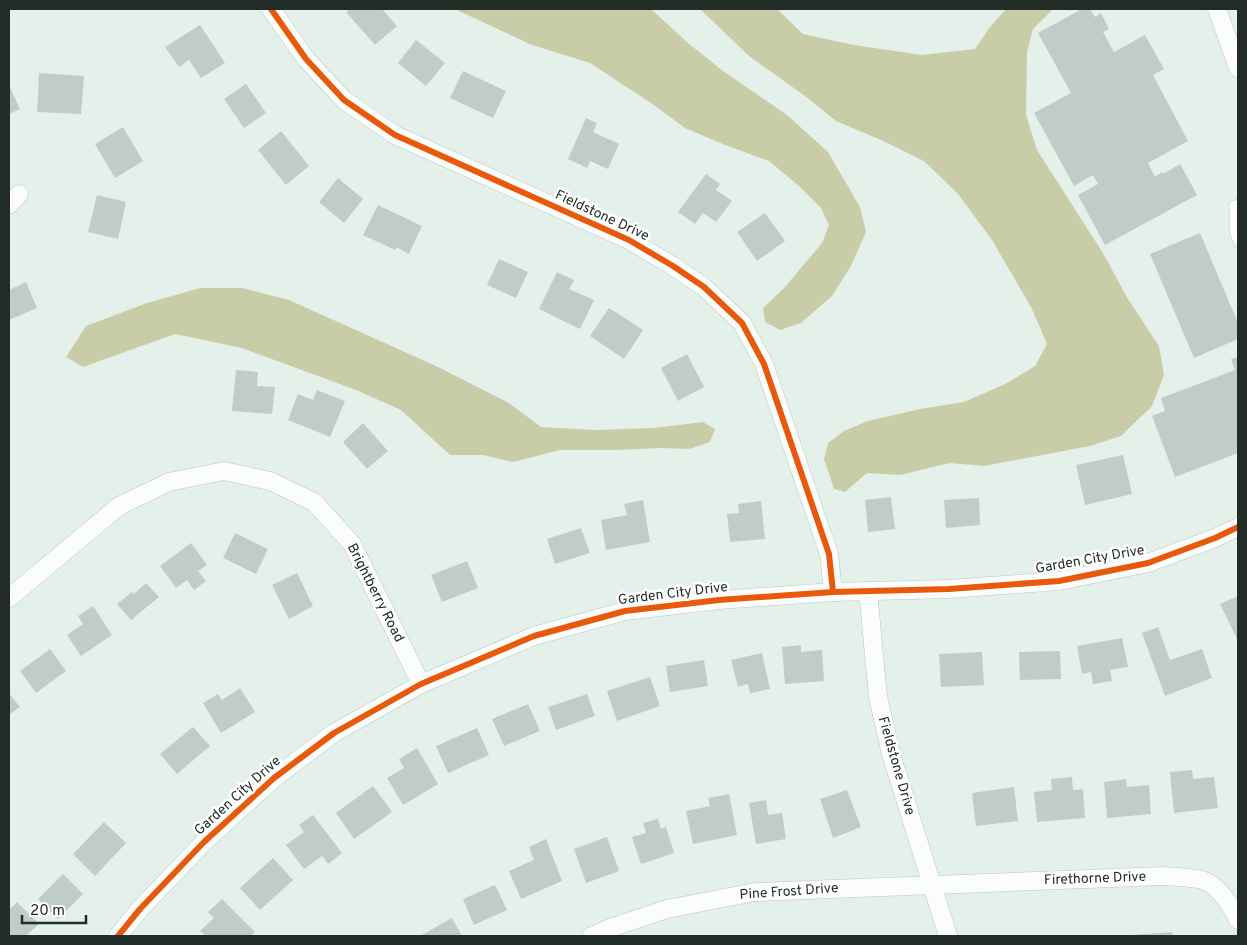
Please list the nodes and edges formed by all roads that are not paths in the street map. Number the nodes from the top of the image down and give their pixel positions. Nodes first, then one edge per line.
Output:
1 (271, 9) edge
2 (1217, 9) edge
3 (1238, 68) edge
4 (1238, 204) edge
5 (1238, 242) edge
6 (1238, 527) edge
7 (868, 591) junction
8 (833, 592) junction
9 (9, 598) edge
10 (421, 684) junction
11 (932, 885) junction
12 (1238, 920) edge
13 (118, 936) edge
14 (592, 936) edge
15 (948, 936) edge

1 - 8 street, Fieldstone Drive
2 - 3 street
4 - 5 lane
6 - 7 street, Garden City Drive
7 - 8 street, Garden City Drive
7 - 11 street, Fieldstone Drive
8 - 10 street, Garden City Drive
9 - 10 street, Brightberry Road
10 - 13 street, Garden City Drive
11 - 12 street, Firethorne Drive
11 - 14 street, Pine Frost Drive
11 - 15 street, Fieldstone Drive

